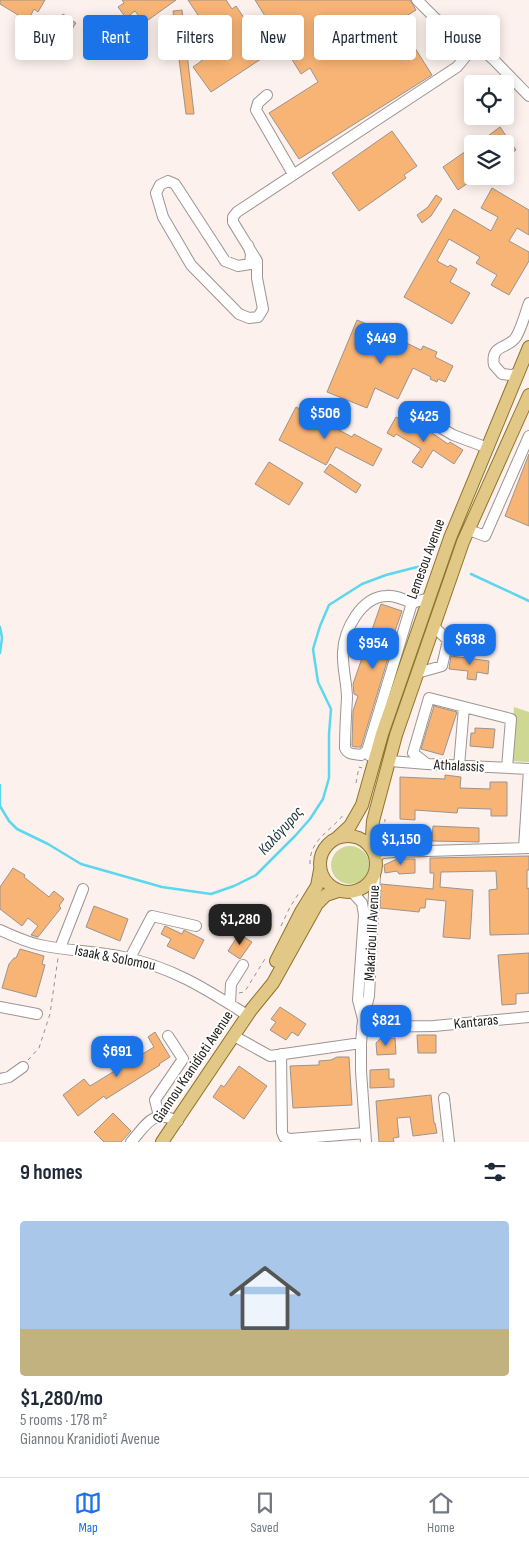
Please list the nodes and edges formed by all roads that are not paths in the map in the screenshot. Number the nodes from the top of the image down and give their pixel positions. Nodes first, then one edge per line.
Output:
1 (417, 0) edge
2 (431, 15) edge
3 (463, 60) edge
4 (493, 60) edge
5 (267, 95) dead end
6 (529, 96) edge
7 (293, 174) junction
8 (248, 245) junction
9 (529, 303) edge
10 (529, 347) edge
11 (519, 373) junction
12 (529, 395) edge
13 (406, 407) dead end
14 (529, 436) edge
15 (488, 448) junction
16 (468, 530) junction
17 (429, 598) junction
18 (412, 603) junction
19 (433, 626) junction
20 (417, 673) junction
21 (464, 707) junction
22 (367, 751) junction
23 (390, 761) junction
24 (374, 763) junction
25 (426, 764) junction
26 (459, 766) junction
27 (507, 768) junction
28 (529, 769) edge
29 (337, 838) junction
30 (527, 848) edge
31 (378, 854) junction
32 (320, 868) junction
33 (375, 874) junction
34 (83, 889) dead end
35 (338, 891) junction
36 (352, 892) junction
37 (196, 926) dead end
38 (0, 930) edge
39 (60, 948) junction
40 (130, 958) junction
41 (243, 965) dead end
42 (230, 1004) junction
43 (0, 1007) edge
44 (249, 1013) junction
45 (37, 1014) dead end
46 (529, 1017) edge
47 (363, 1024) junction
48 (168, 1036) dead end
49 (234, 1036) junction
50 (362, 1043) junction
51 (281, 1054) junction
52 (23, 1067) road end
53 (0, 1079) edge
54 (444, 1098) dead end
55 (160, 1116) junction
56 (178, 1121) junction
57 (366, 1138) edge
58 (131, 1142) edge
59 (162, 1142) edge
60 (449, 1142) edge

1 - 2 street
3 - 7 street
4 - 6 street
5 - 7 street
7 - 8 street
8 - 8 street
9 - 11 street
10 - 11 main road, Lemesou Avenue
11 - 15 main road, Lemesou Avenue
12 - 16 main road, Lemesou Avenue
13 - 15 street
14 - 16 street
15 - 17 main road, Lemesou Avenue
16 - 19 main road, Lemesou Avenue
17 - 18 street
17 - 24 main road, Lemesou Avenue
18 - 22 street
18 - 22 street
19 - 20 main road, Lemesou Avenue
19 - 20 street
20 - 23 main road, Lemesou Avenue
21 - 25 street
21 - 26 street
21 - 27 street
22 - 24 street
23 - 25 street, Athalassis
23 - 31 main road, Lemesou Avenue
24 - 29 main road, Lemesou Avenue
25 - 26 street, Athalassis
26 - 27 street, Athalassis
27 - 28 street, Athalassis
28 - 30 street
29 - 31 main road
29 - 32 main road
30 - 31 street
31 - 33 main road
32 - 35 main road
32 - 44 main road, Giannou Kranidioti Avenue
33 - 36 main road
33 - 47 street, Makariou III Avenue
34 - 39 street, Isaak & Solomou
35 - 36 main road
35 - 44 main road, Giannou Kranidioti Avenue
36 - 47 street, Makariou III Avenue
37 - 40 street
38 - 39 street, Isaak & Solomou
39 - 40 street, Isaak & Solomou
40 - 42 street, Isaak & Solomou
41 - 42 street
42 - 44 street, Isaak & Solomou
43 - 45 street
44 - 49 main road, Giannou Kranidioti Avenue
46 - 47 street, Kantaras
47 - 50 street, Makariou III Avenue
48 - 55 street
49 - 51 street
49 - 56 main road, Giannou Kranidioti Avenue
50 - 51 street
50 - 57 street, Makariou III Avenue
51 - 57 street
52 - 53 street
54 - 60 street
55 - 56 street
55 - 58 street
56 - 59 main road, Giannou Kranidioti Avenue

